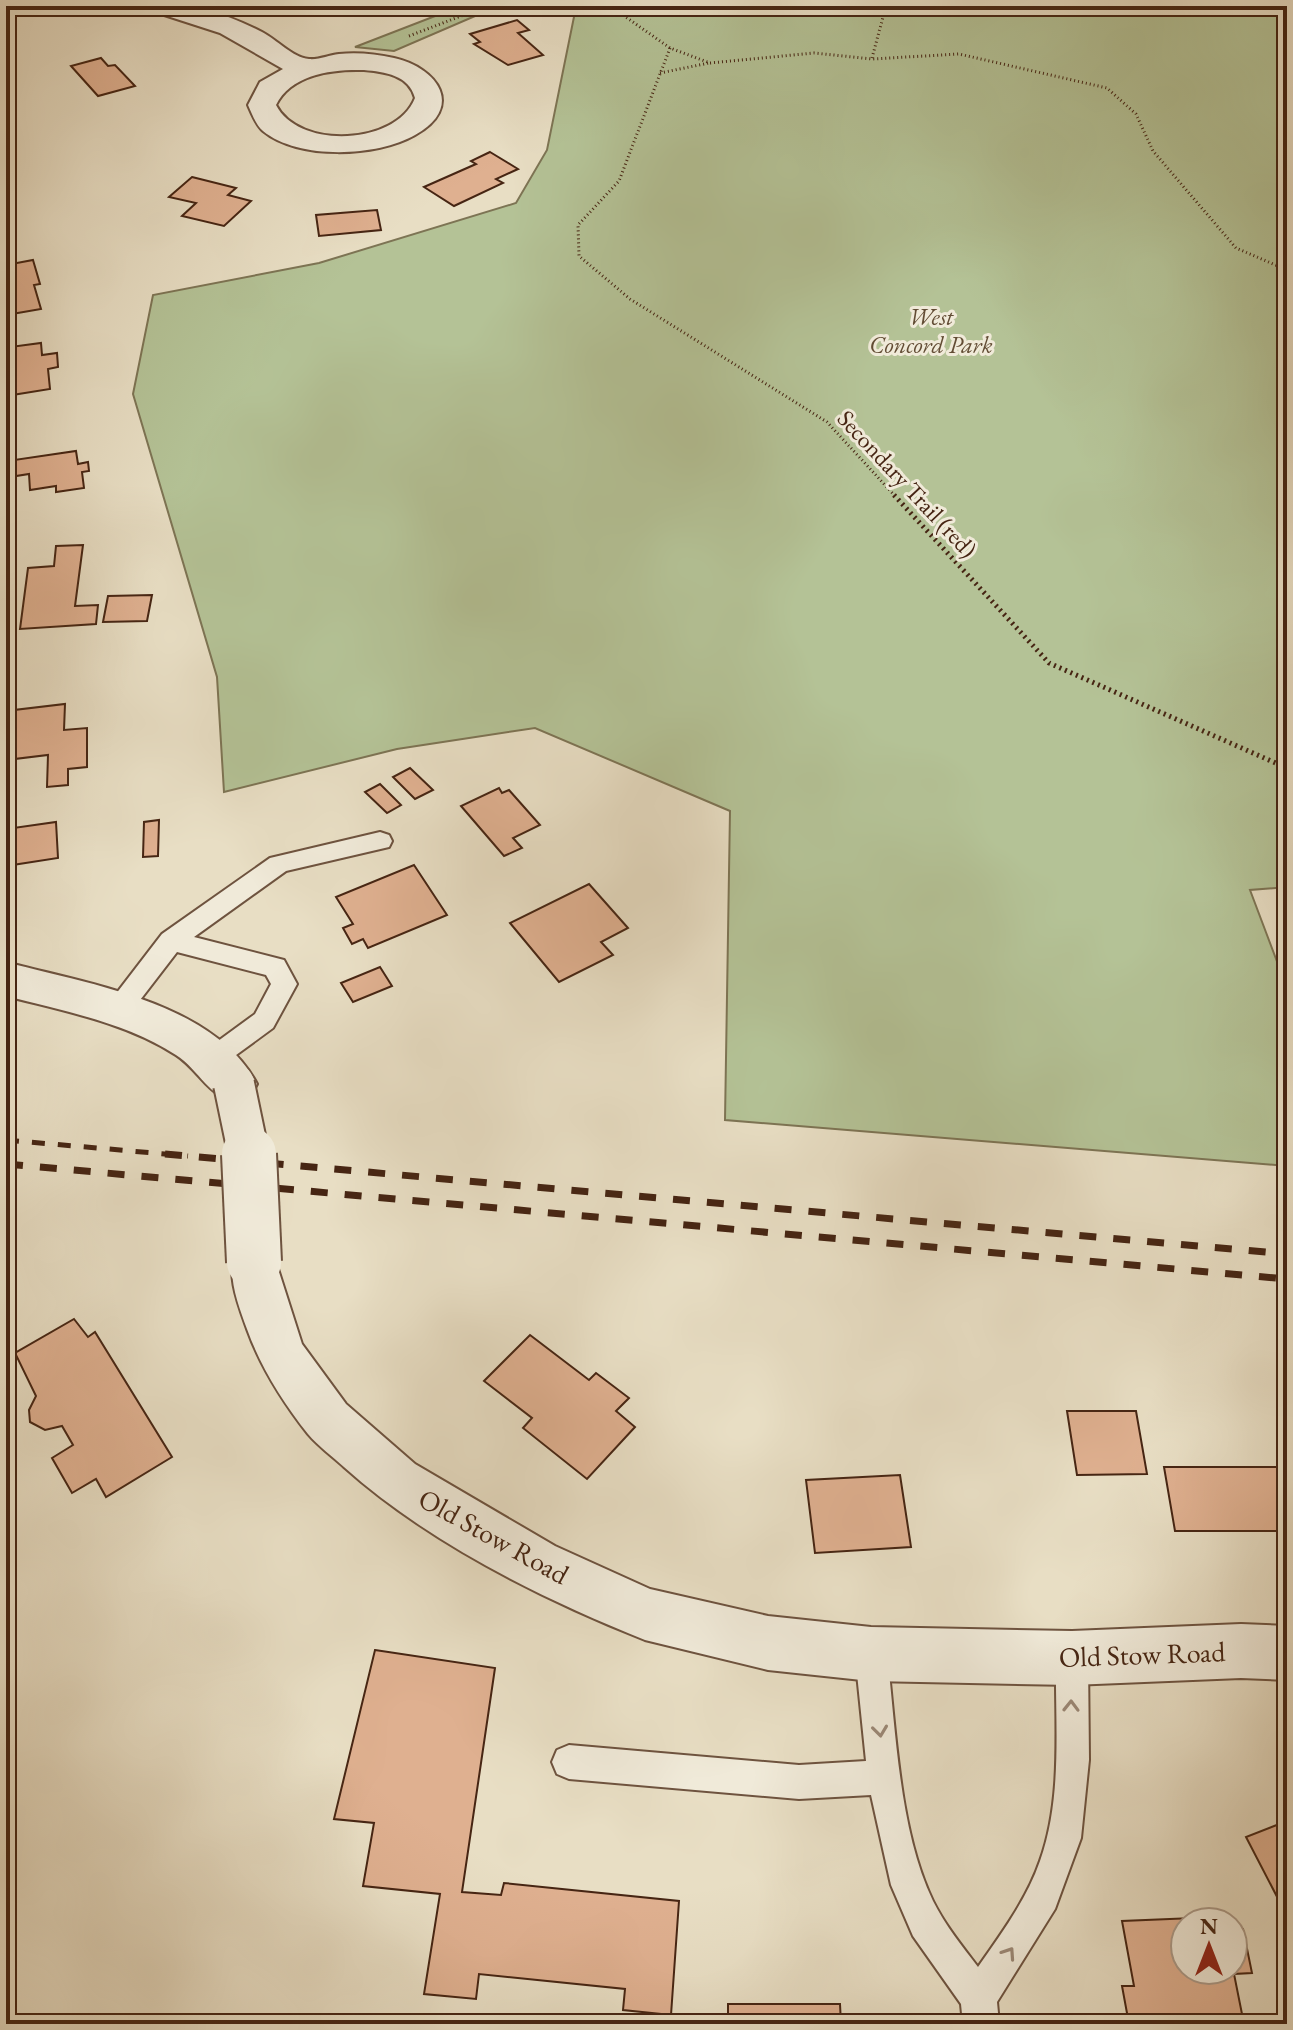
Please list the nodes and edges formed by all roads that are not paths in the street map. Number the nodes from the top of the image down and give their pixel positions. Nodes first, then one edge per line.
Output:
1 (164, 6) edge
2 (305, 68) junction
3 (380, 841) dead end
4 (171, 941) junction
5 (6, 979) edge
6 (118, 1010) junction
7 (223, 1072) junction
8 (1287, 1653) edge
9 (871, 1654) junction
10 (1072, 1658) junction
11 (569, 1762) dead end
12 (886, 1777) junction
13 (980, 2011) edge

1 - 2 street
2 - 2 street
3 - 4 lane
4 - 6 lane
4 - 7 lane
5 - 6 street
6 - 7 street
7 - 9 street, Old Stow Road, bridge
8 - 10 street, Old Stow Road
9 - 10 street, Old Stow Road
9 -> 12 lane
13 -> 10 lane
11 - 12 lane
12 - 13 lane

